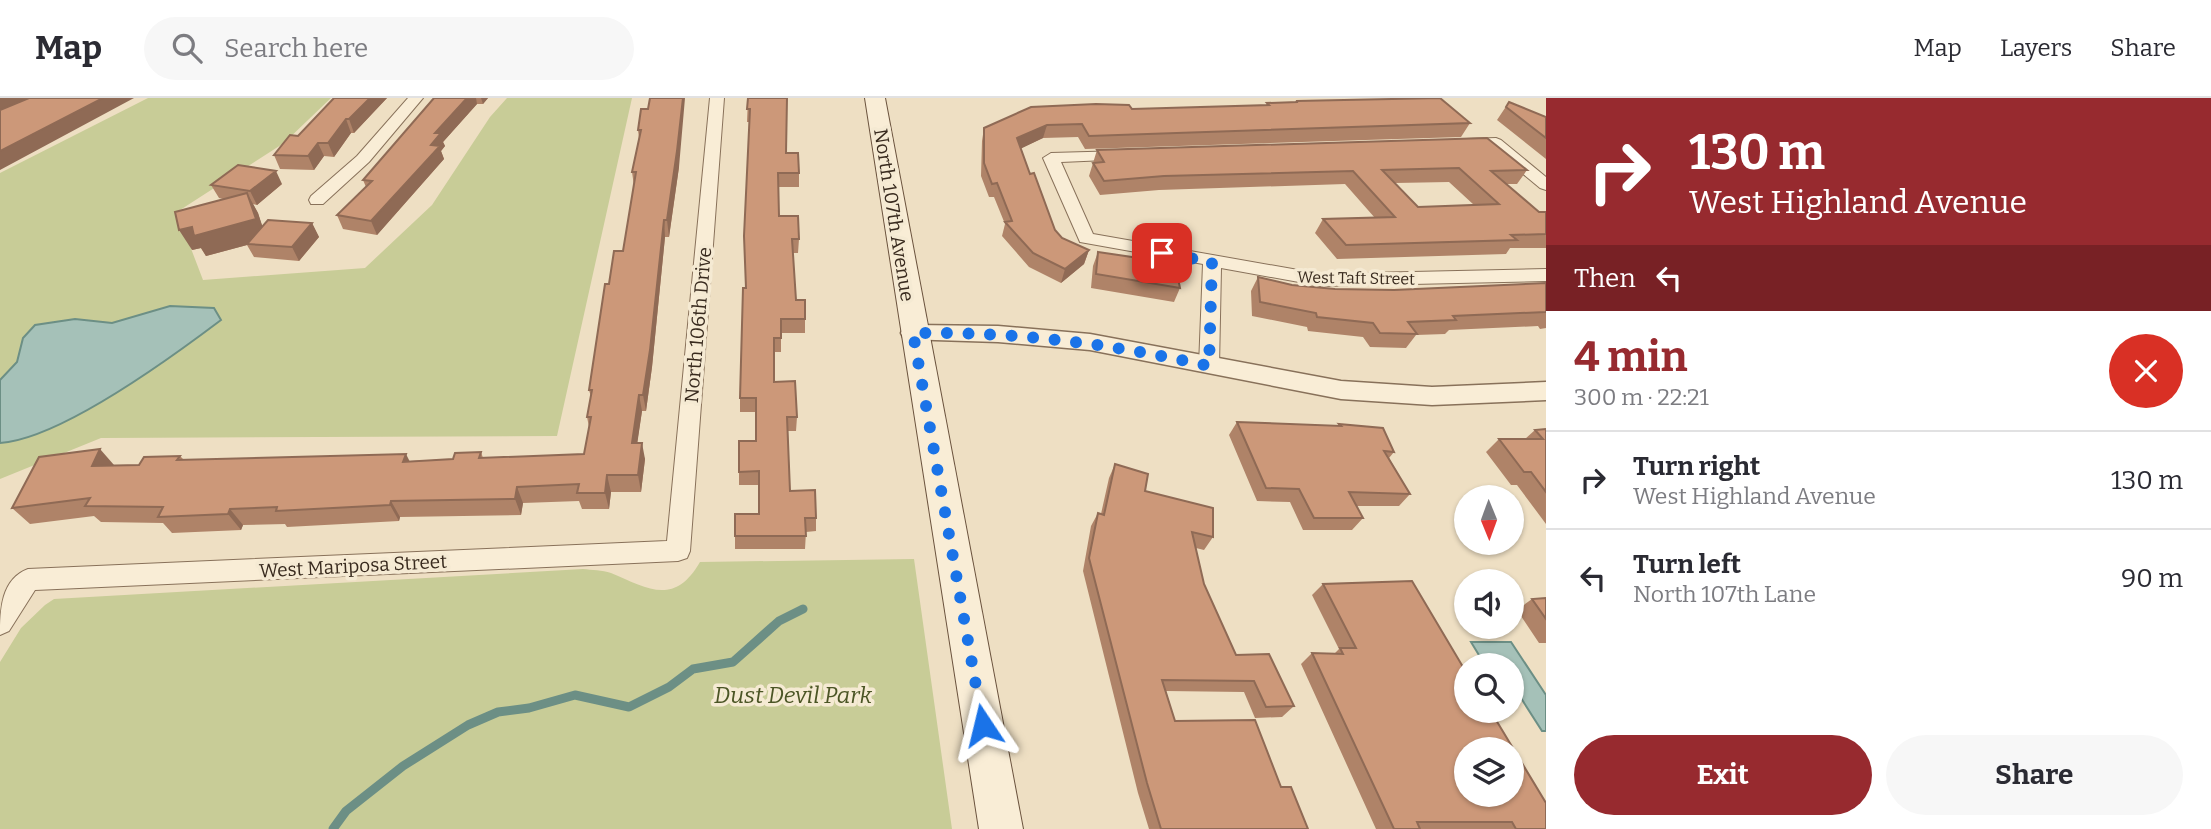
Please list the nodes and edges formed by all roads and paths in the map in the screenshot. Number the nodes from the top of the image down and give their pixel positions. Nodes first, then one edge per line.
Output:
1 (416, 98) edge
2 (717, 98) edge
3 (875, 98) edge
4 (1454, 145) edge
5 (1134, 156) edge
6 (1052, 158) joint
7 (1546, 185) edge
8 (317, 200) dead end
9 (1212, 262) junction
10 (1546, 275) edge
11 (913, 333) junction
12 (1209, 366) junction
13 (1546, 390) edge
14 (678, 551) joint
15 (0, 623) edge
16 (1001, 829) edge

1 - 8 street
2 - 14 street, North 106th Drive
3 - 11 main road, North 107th Avenue
4 - 7 street
5 - 6 street
6 - 9 street, West Taft Street
9 - 10 street, West Taft Street
9 - 12 street
11 - 12 street
11 - 16 main road, North 107th Avenue
12 - 13 street
14 - 15 street, West Mariposa Street

